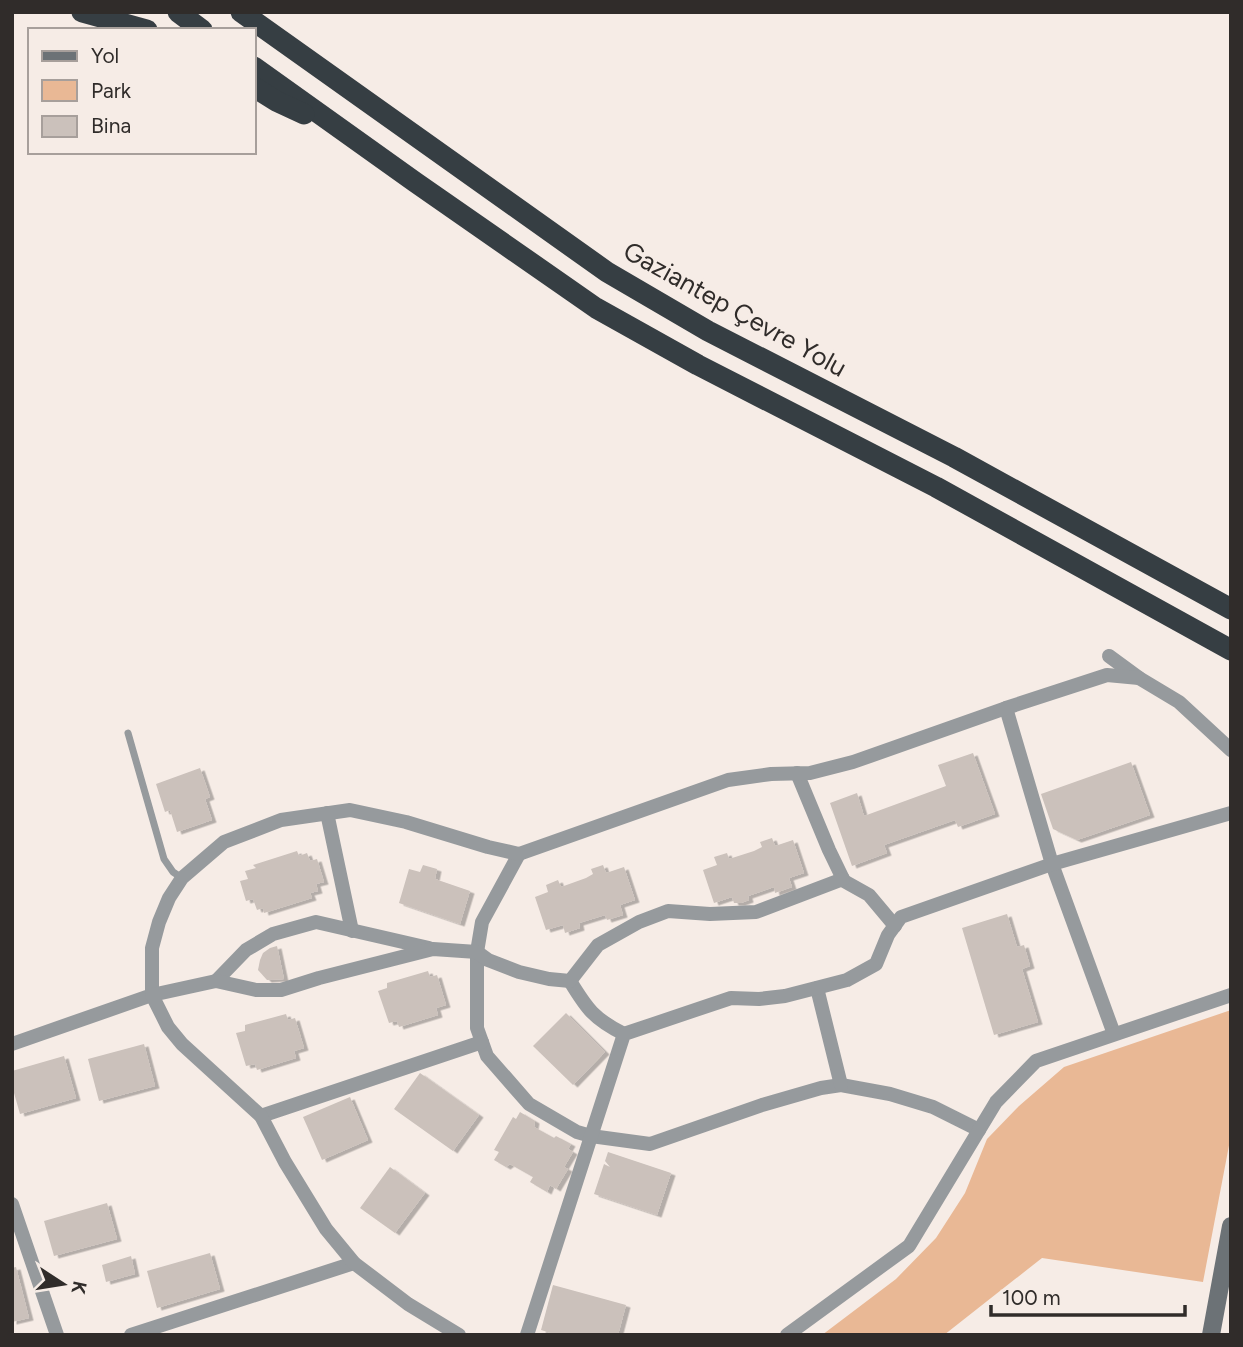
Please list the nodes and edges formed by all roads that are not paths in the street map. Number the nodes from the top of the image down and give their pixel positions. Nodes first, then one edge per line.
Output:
1 (82, 12) edge
2 (178, 12) edge
3 (241, 12) edge
4 (140, 28) edge
5 (199, 28) edge
6 (256, 68) edge
7 (256, 88) edge
8 (344, 130) junction
9 (1231, 609) edge
10 (1231, 650) edge
11 (1109, 656) dead end
12 (1139, 678) junction
13 (1006, 708) junction
14 (128, 733) dead end
15 (1231, 750) edge
16 (797, 773) junction
17 (327, 813) junction
18 (1231, 813) edge
19 (519, 854) junction
20 (1052, 864) junction
21 (182, 878) junction
22 (843, 879) junction
23 (895, 926) junction
24 (352, 931) junction
25 (433, 949) junction
26 (477, 952) junction
27 (216, 981) junction
28 (570, 981) junction
29 (817, 988) junction
30 (152, 995) junction
31 (1231, 995) edge
32 (624, 1034) junction
33 (1114, 1034) junction
34 (482, 1042) junction
35 (12, 1044) edge
36 (842, 1085) junction
37 (261, 1115) junction
38 (979, 1130) junction
39 (591, 1136) junction
40 (12, 1204) edge
41 (1231, 1226) edge
42 (354, 1263) junction
43 (57, 1335) edge
44 (131, 1335) edge
45 (459, 1335) edge
46 (527, 1335) edge
47 (787, 1335) edge
48 (1211, 1335) edge

1 - 4 highway
2 - 5 highway
3 - 9 highway, Gaziantep Çevre Yolu
6 - 8 highway
7 - 8 highway
8 - 10 highway
11 - 12 street
12 - 13 street
12 - 15 street
13 - 16 street
13 - 20 street
14 - 21 lane
16 - 19 street
16 - 22 street
17 - 19 street
17 - 21 street
17 - 24 street
18 - 20 street
19 - 26 street
20 - 23 street
20 - 33 street
21 - 30 street
22 - 23 street
22 - 28 street
23 - 29 street
24 - 25 street
24 - 27 street
25 - 26 street
25 - 27 street
26 - 28 street
26 - 34 street
27 - 30 street
28 - 32 street
29 - 32 street
29 - 36 street
30 - 35 street
30 - 37 street
31 - 33 street
32 - 39 street
33 - 38 street
34 - 37 street
34 - 39 street
36 - 38 street
36 - 39 street
37 - 42 street
38 - 47 street
39 - 46 street
40 - 43 street
41 - 48 street
42 - 44 street
42 - 45 street

